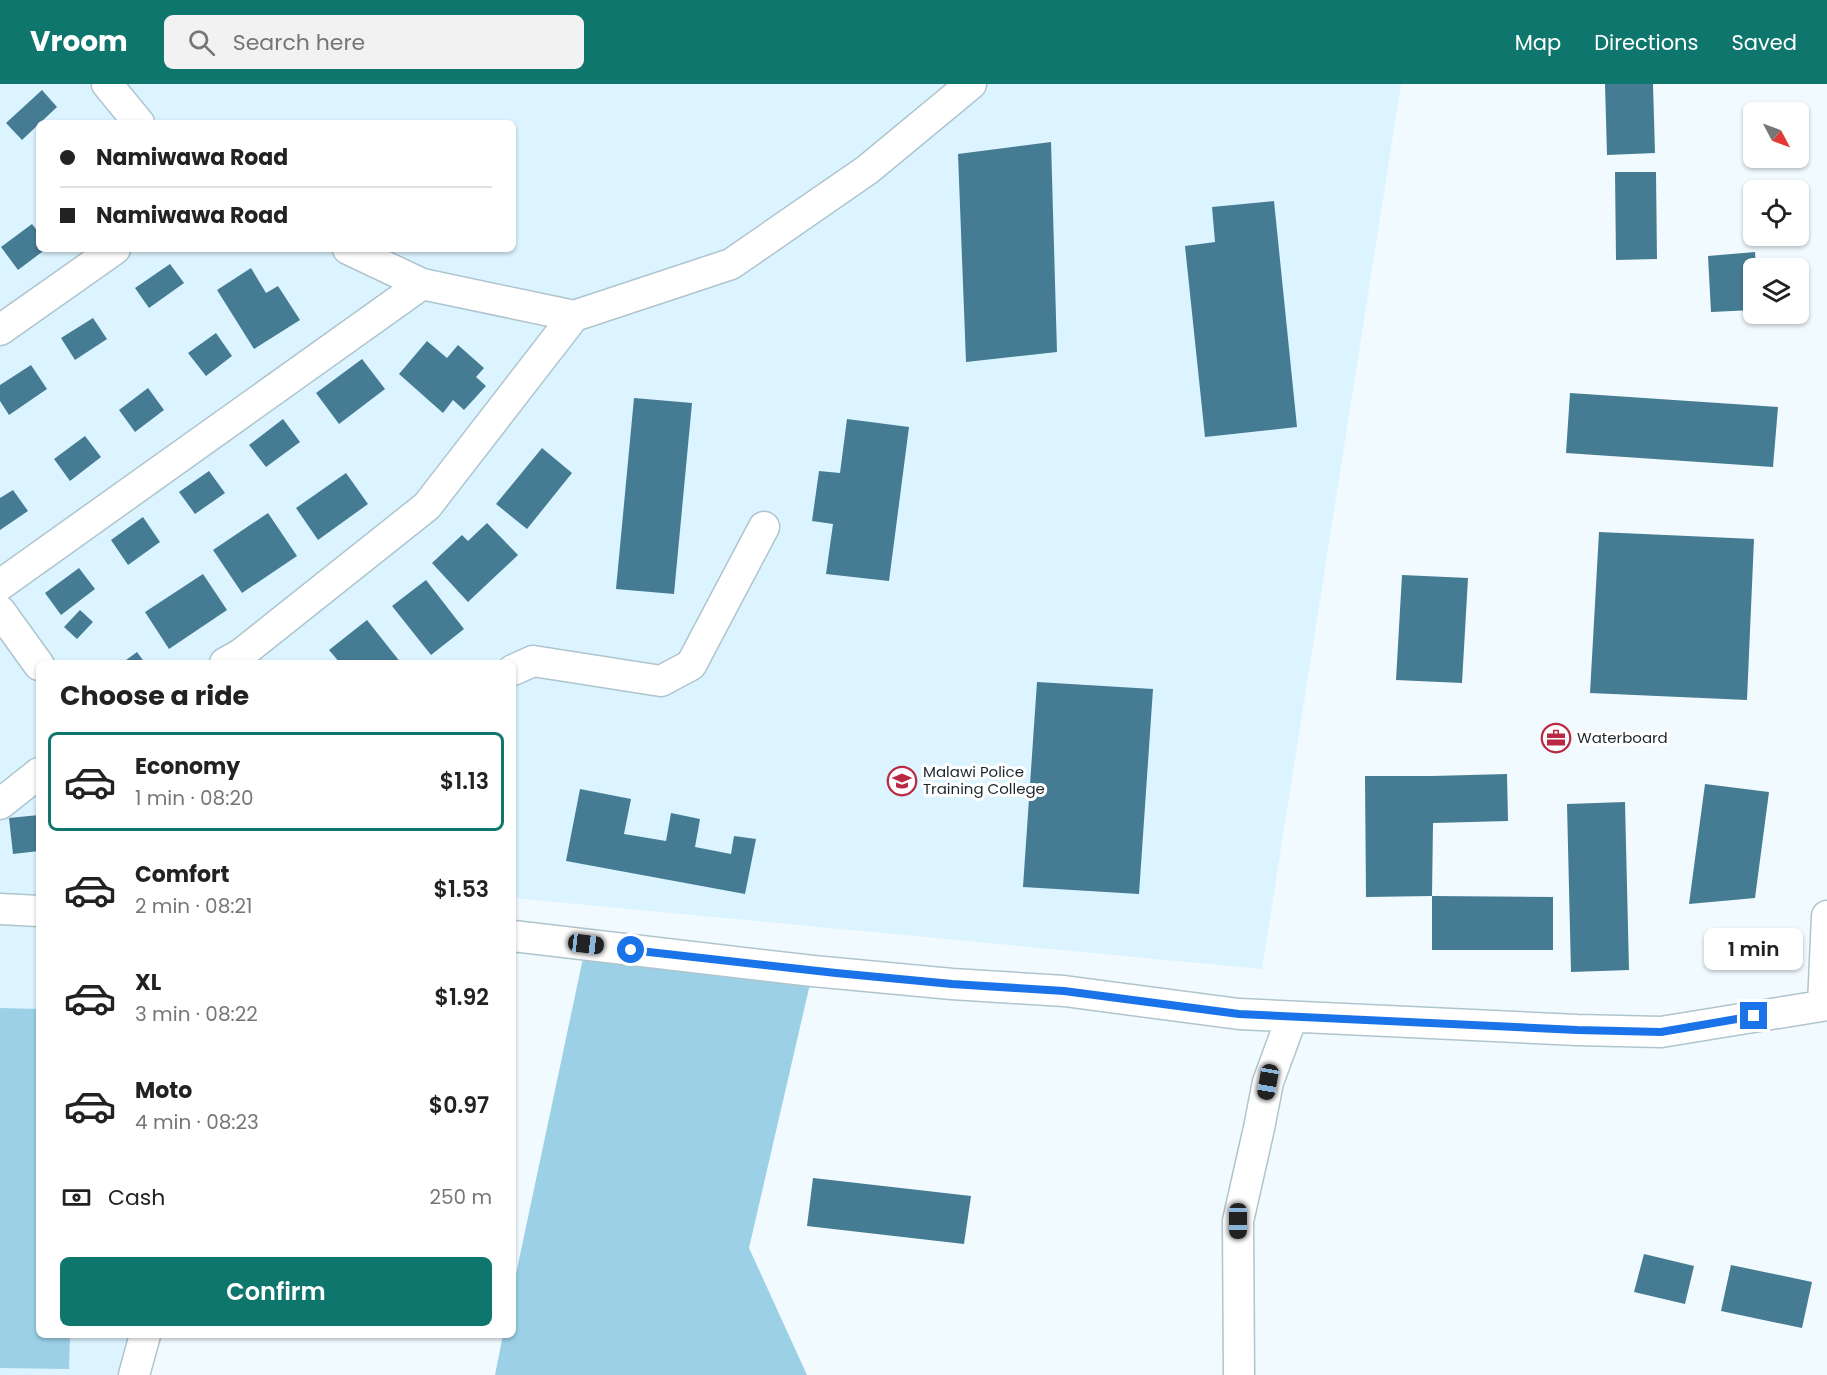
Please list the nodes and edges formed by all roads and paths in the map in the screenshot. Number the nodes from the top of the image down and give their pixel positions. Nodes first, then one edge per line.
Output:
1 (106, 84) edge
2 (971, 84) edge
3 (137, 120) edge
4 (111, 252) edge
5 (354, 252) edge
6 (422, 284) junction
7 (574, 316) junction
8 (0, 330) edge
9 (764, 527) dead end
10 (0, 585) edge
11 (0, 611) edge
12 (230, 660) edge
13 (36, 661) edge
14 (516, 669) edge
15 (36, 775) edge
16 (0, 804) edge
17 (0, 909) edge
18 (36, 911) edge
19 (1827, 916) edge
20 (516, 936) edge
21 (1825, 1005) edge
22 (1292, 1017) junction
23 (144, 1338) edge
24 (134, 1375) edge
25 (1239, 1375) edge

1 - 3 street
2 - 7 street
4 - 8 street
5 - 6 street
6 - 7 street
6 - 10 street
7 - 12 street
9 - 14 street
11 - 13 street
15 - 16 street
17 - 18 street
19 - 21 street
20 - 22 street
21 - 22 street
22 - 25 street
23 - 24 street

